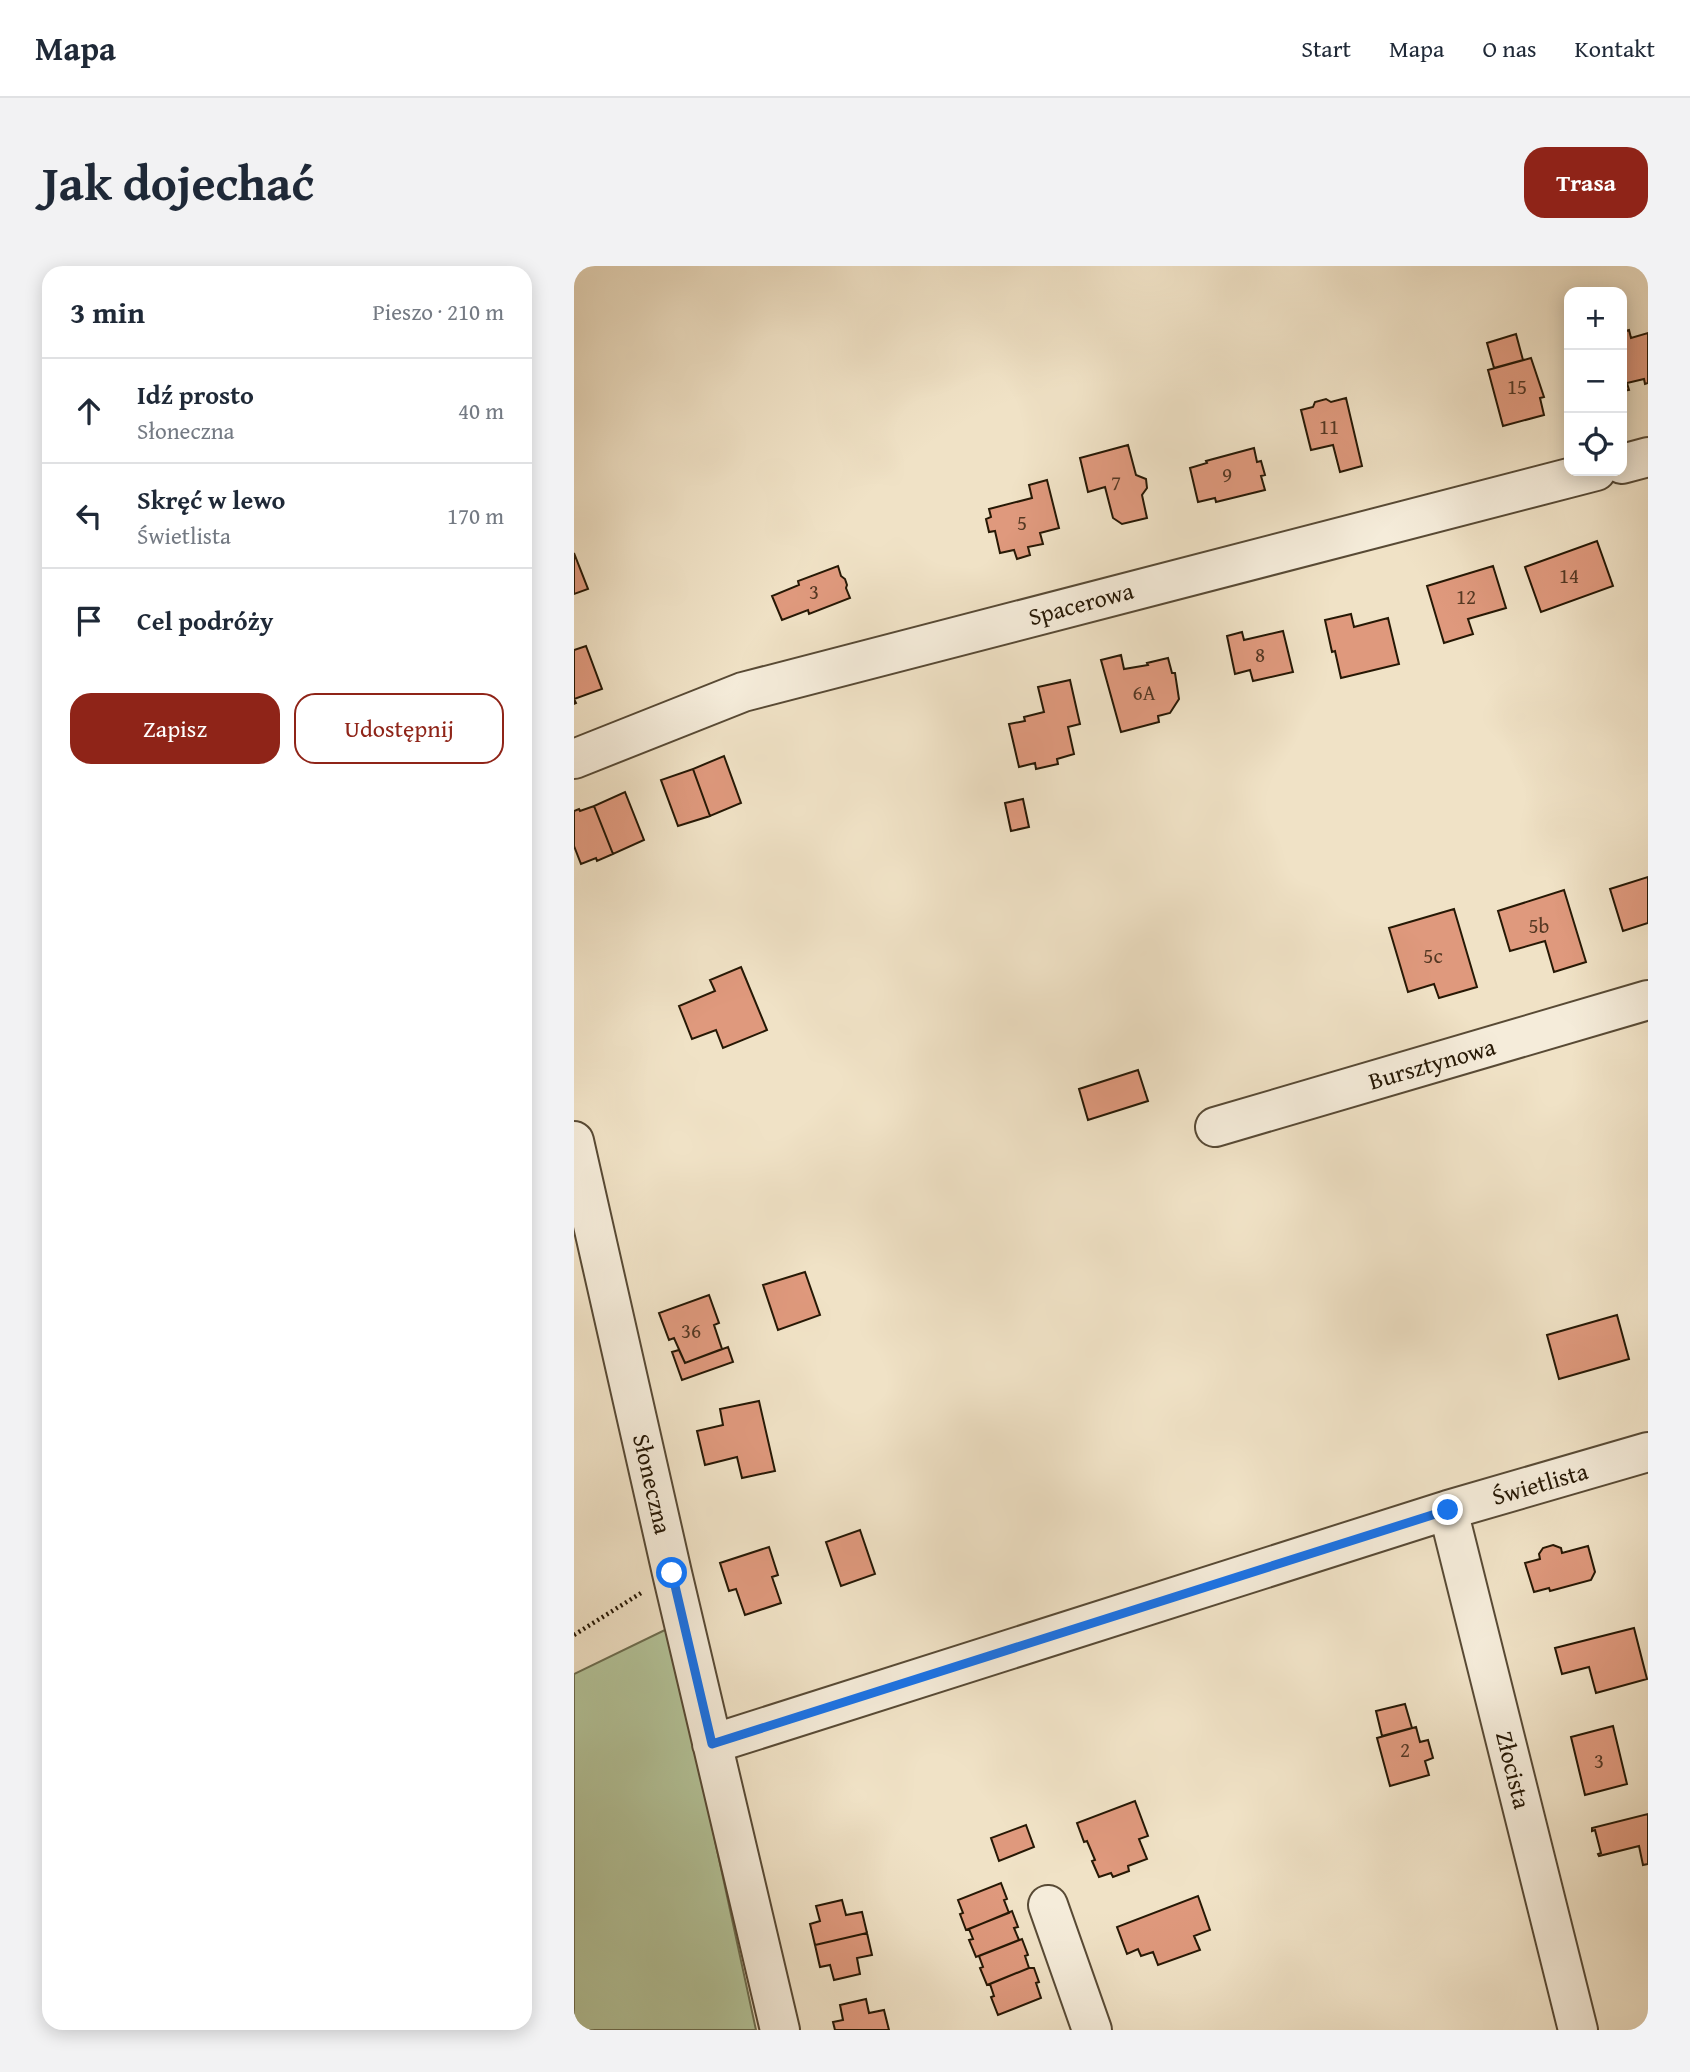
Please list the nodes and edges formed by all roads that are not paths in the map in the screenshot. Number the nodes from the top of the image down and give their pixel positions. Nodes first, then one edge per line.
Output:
1 (1648, 457) edge
2 (1627, 463) edge
3 (1577, 476) edge
4 (574, 759) edge
5 (1648, 1000) edge
6 (1215, 1127) dead end
7 (574, 1141) edge
8 (1648, 1452) edge
9 (1448, 1510) junction
10 (712, 1744) junction
11 (1048, 1905) dead end
12 (1082, 2027) edge
13 (780, 2030) edge
14 (1578, 2030) edge

1 - 2 street
3 - 4 street, Spacerowa
5 - 6 street, Bursztynowa
7 - 10 street, Słoneczna
8 - 9 street, Świetlista
9 - 10 street, Świetlista
9 - 14 street, Złocista
10 - 13 street, Słoneczna
11 - 12 street

